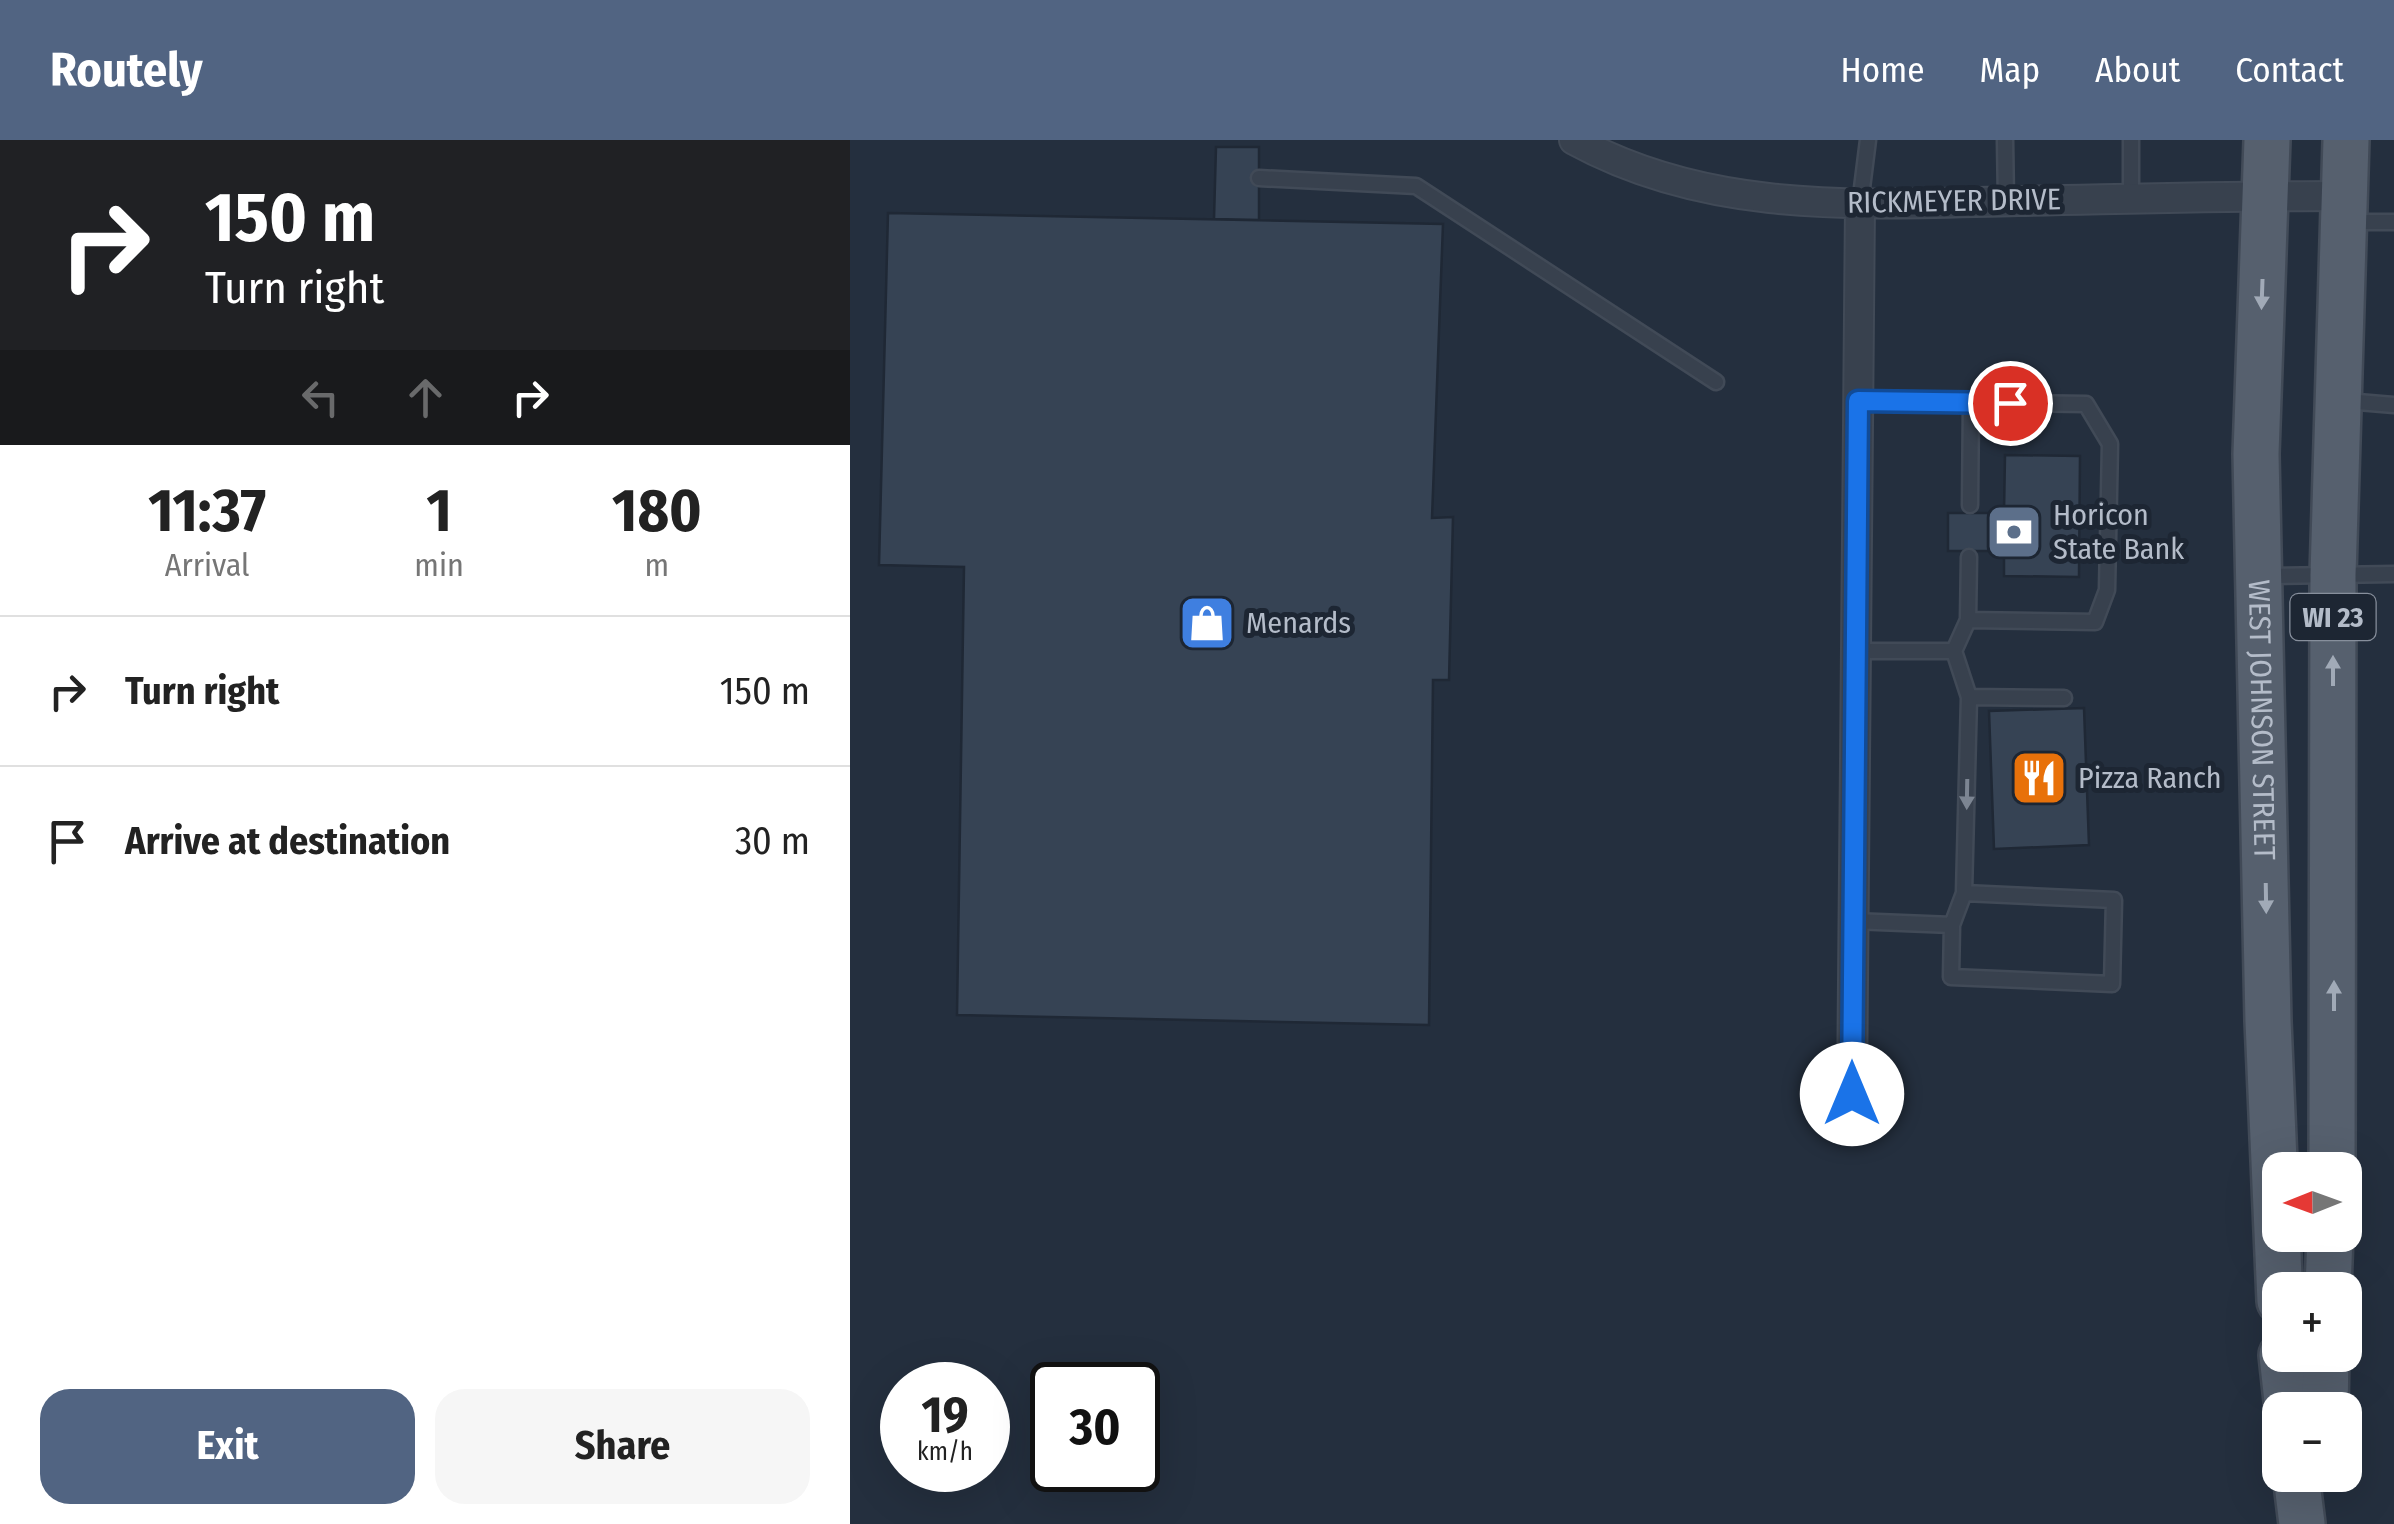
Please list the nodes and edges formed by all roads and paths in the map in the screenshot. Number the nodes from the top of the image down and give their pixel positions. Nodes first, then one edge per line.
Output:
1 (1574, 140) edge
2 (1868, 140) edge
3 (2005, 140) edge
4 (2130, 140) edge
5 (2267, 140) edge
6 (2346, 140) edge
7 (1259, 178) dead end
8 (2266, 196) junction
9 (2131, 198) junction
10 (2006, 201) junction
11 (1860, 204) junction
12 (2344, 209) junction
13 (2394, 222) edge
14 (1716, 382) dead end
15 (2336, 400) junction
16 (1858, 401) junction
17 (1972, 402) junction
18 (2394, 405) edge
19 (1970, 506) dead end
20 (1970, 557) dead end
21 (2394, 574) edge
22 (2333, 575) junction
23 (2258, 576) junction
24 (1968, 620) junction
25 (1856, 651) junction
26 (1954, 651) junction
27 (1969, 696) junction
28 (2064, 698) dead end
29 (1964, 893) junction
30 (1853, 922) junction
31 (1952, 925) junction
32 (1852, 1094) dead end
33 (2332, 1152) edge
34 (2279, 1272) edge
35 (2298, 1492) edge
36 (2316, 1492) edge
37 (2302, 1524) edge
38 (2312, 1524) edge

1 - 11 street, RICKMEYER DRIVE
2 - 11 lane
3 - 10 lane
4 - 9 lane
5 - 8 main road, WEST JOHNSON STREET / WI 23
6 - 12 main road, WI 23
7 - 14 lane
8 - 9 street, RICKMEYER DRIVE
8 - 12 street, RICKMEYER DRIVE
8 -> 23 main road, WEST JOHNSON STREET / WI 23
9 - 10 street, RICKMEYER DRIVE
10 - 11 street, RICKMEYER DRIVE
11 - 16 street
12 - 13 lane
12 - 15 main road, WI 23
15 - 18 lane
15 - 22 main road, WI 23
16 - 17 lane
16 - 25 street
17 - 19 lane
17 - 24 lane
20 - 24 lane
21 - 22 lane
22 - 23 lane
33 -> 22 main road, WI 23
23 -> 34 main road, WEST JOHNSON STREET / WI 23
24 - 26 lane
25 - 26 lane
25 - 30 street
26 - 27 lane
27 - 28 lane
27 -> 29 lane
29 - 31 lane
29 - 31 lane
30 - 31 lane
30 - 32 street
35 - 37 main road
36 - 38 main road

